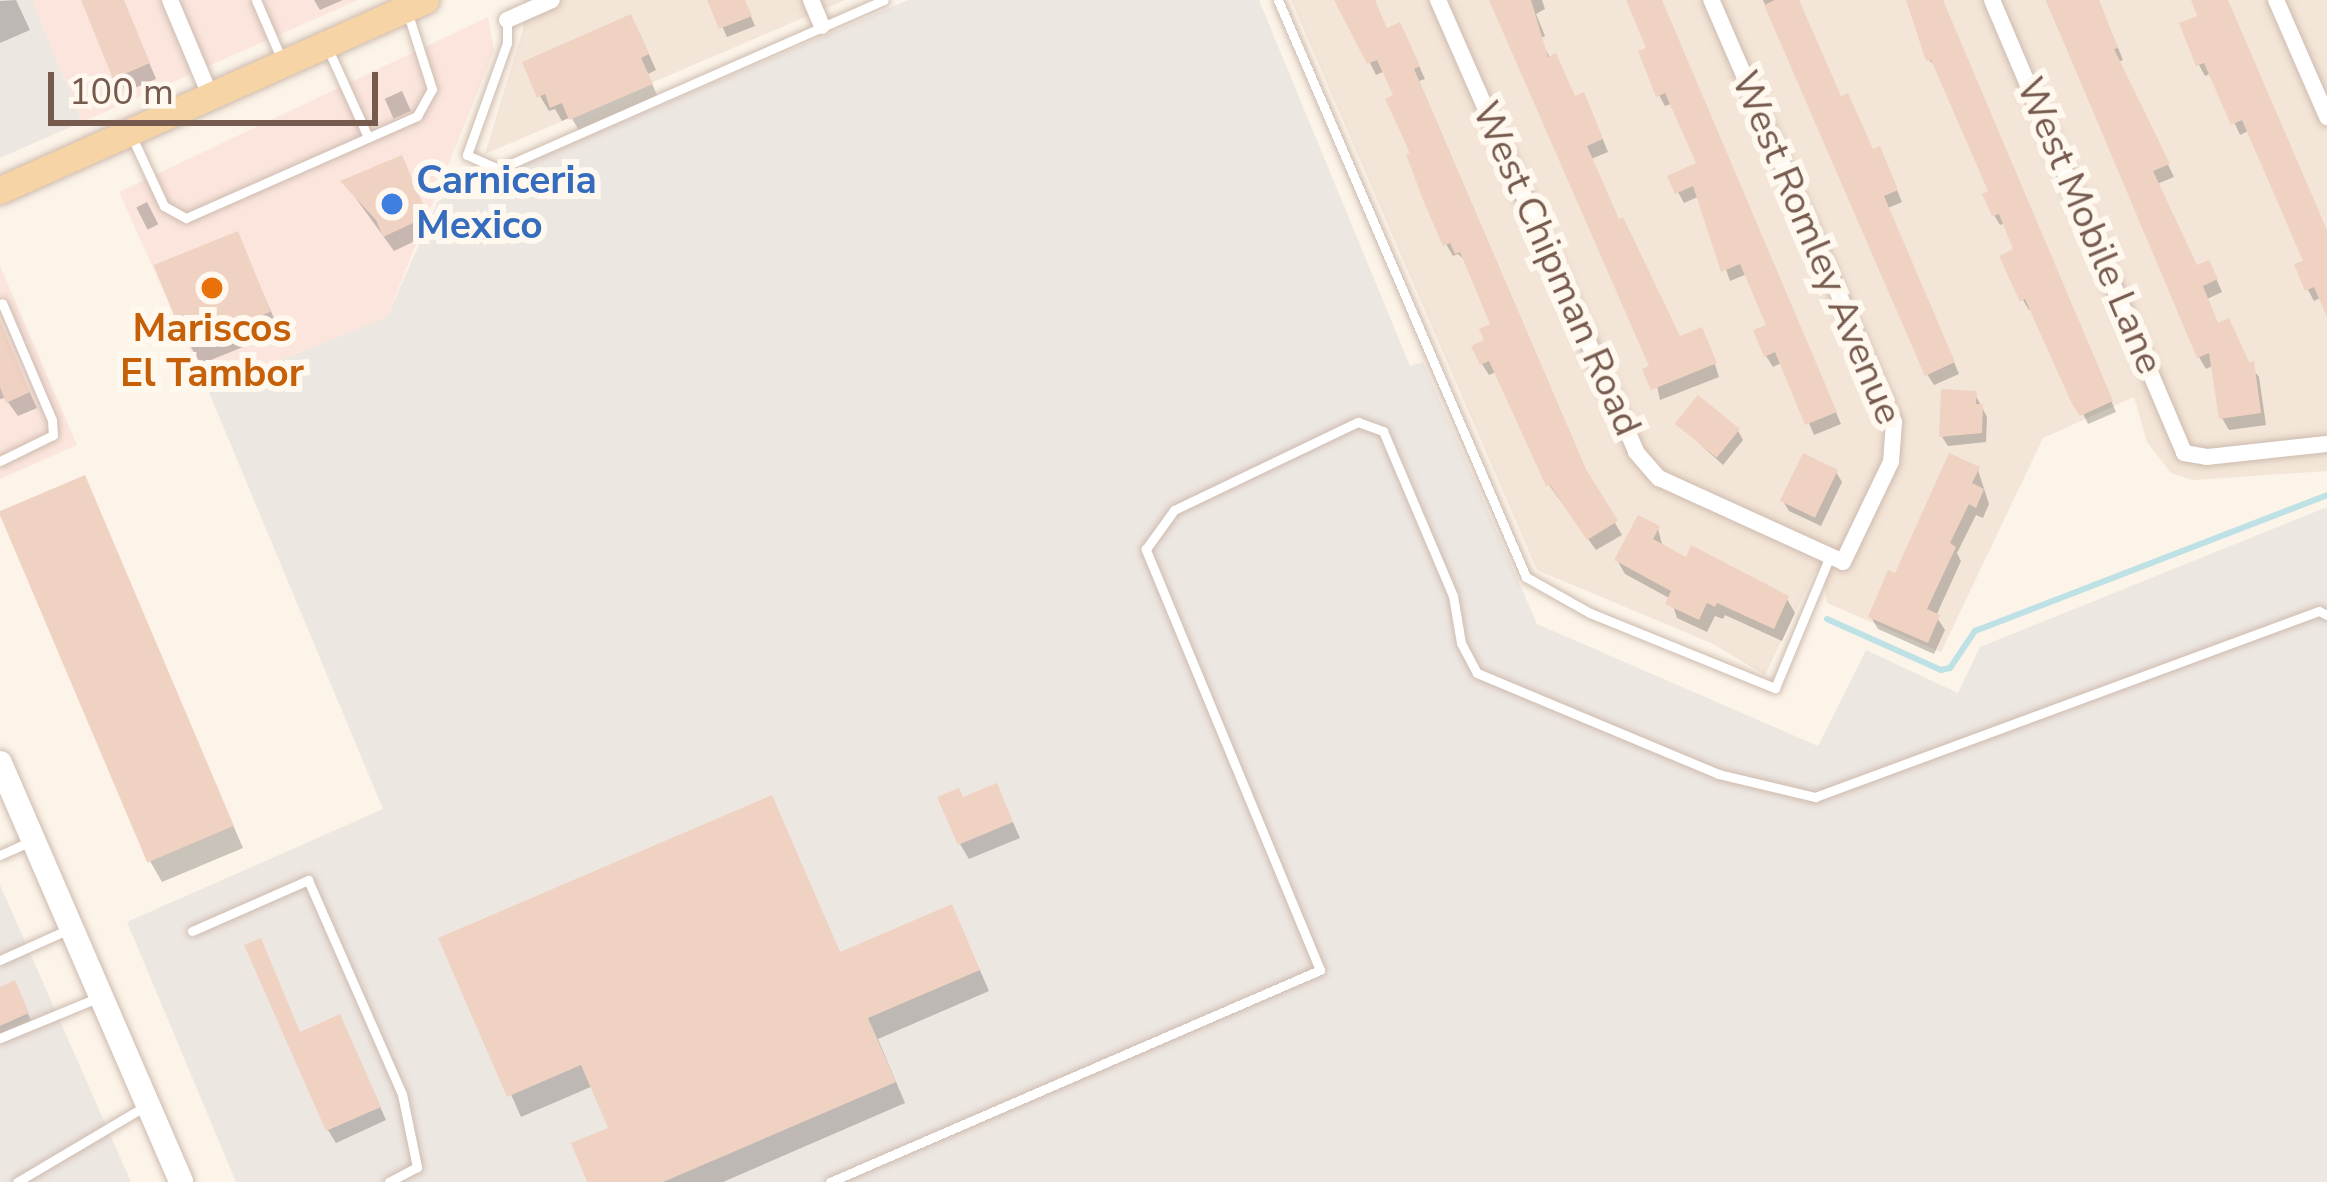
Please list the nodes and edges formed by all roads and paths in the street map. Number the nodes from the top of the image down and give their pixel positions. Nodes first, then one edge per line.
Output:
1 (170, 0) edge
2 (256, 0) edge
3 (551, 0) edge
4 (811, 0) edge
5 (884, 0) edge
6 (1278, 0) edge
7 (1438, 0) edge
8 (1712, 0) edge
9 (1992, 0) edge
10 (2276, 0) edge
11 (411, 3) edge
12 (507, 20) joint
13 (822, 26) junction
14 (326, 44) junction
15 (284, 63) junction
16 (210, 95) junction
17 (2327, 117) edge
18 (129, 131) junction
19 (368, 137) junction
20 (3, 179) edge
21 (2, 304) edge
22 (2327, 444) edge
23 (0, 461) edge
24 (1836, 559) junction
25 (2327, 615) edge
26 (0, 763) edge
27 (34, 840) junction
28 (0, 855) edge
29 (72, 927) junction
30 (192, 931) dead end
31 (0, 960) edge
32 (102, 997) junction
33 (0, 1038) edge
34 (148, 1105) junction
35 (17, 1182) edge
36 (182, 1182) edge
37 (389, 1182) edge
38 (830, 1182) edge

1 - 16 street
2 - 15 lane
3 - 12 street
4 - 13 street
5 - 13 lane
6 - 24 lane
7 - 24 street, West Chipman Road
8 - 24 street, West Romley Avenue
9 - 22 street, West Mobile Lane
10 - 17 street
11 - 14 main road
11 - 19 lane
12 - 13 lane
14 - 15 main road
14 - 19 lane
15 - 16 main road
16 - 18 main road
18 - 19 lane
18 - 20 main road
21 - 23 lane
25 - 38 lane
26 - 27 main road
27 - 28 lane
27 - 29 main road
29 - 31 lane
29 - 32 main road
30 - 37 lane
32 - 33 lane
32 - 34 main road
34 - 35 lane
34 - 36 main road

